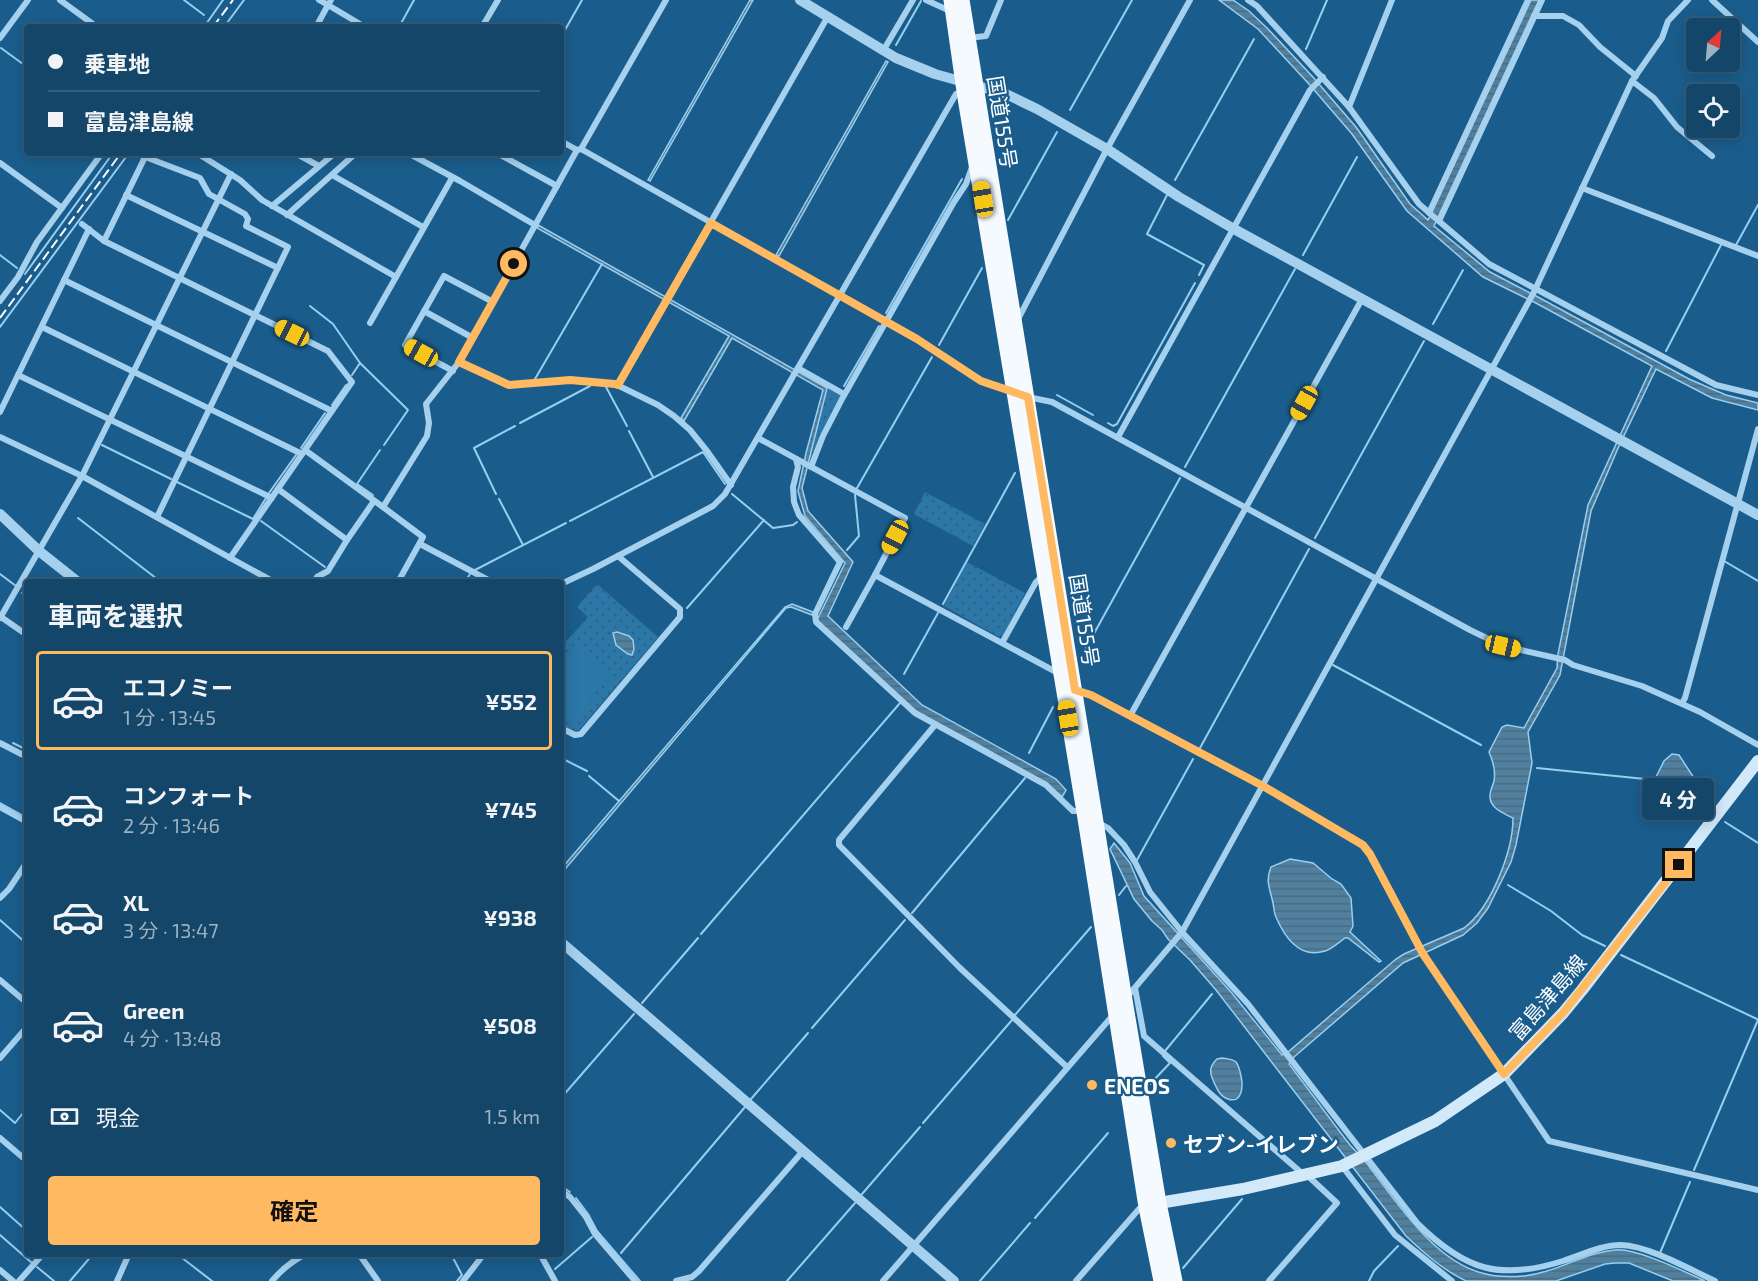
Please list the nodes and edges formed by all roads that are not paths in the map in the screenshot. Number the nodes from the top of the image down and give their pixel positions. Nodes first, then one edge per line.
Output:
1 (28, 0) edge
2 (60, 0) edge
3 (319, 0) edge
4 (498, 0) edge
5 (666, 0) edge
6 (800, 0) edge
7 (913, 0) edge
8 (926, 0) edge
9 (1000, 0) edge
10 (1190, 0) edge
11 (1248, 0) edge
12 (1392, 0) edge
13 (1528, 0) edge
14 (1542, 0) edge
15 (1688, 0) edge
16 (1712, 0) edge
17 (330, 3) edge
18 (1258, 3) edge
19 (955, 4) edge
20 (1534, 16) junction
21 (827, 18) junction
22 (93, 24) edge
23 (318, 24) edge
24 (361, 24) edge
25 (484, 24) edge
26 (0, 38) edge
27 (968, 38) junction
28 (1758, 42) edge
29 (883, 51) junction
30 (1634, 78) junction
31 (1320, 79) junction
32 (967, 86) junction
33 (1349, 107) junction
34 (564, 142) edge
35 (1107, 149) junction
36 (579, 150) junction
37 (100, 156) edge
38 (209, 156) edge
39 (301, 156) edge
40 (331, 156) edge
41 (353, 156) edge
42 (413, 156) edge
43 (502, 156) edge
44 (976, 156) junction
45 (1712, 156) dead end
46 (145, 157) joint
47 (0, 163) edge
48 (319, 166) junction
49 (231, 174) junction
50 (332, 175) junction
51 (452, 178) junction
52 (557, 186) junction
53 (1582, 188) junction
54 (126, 195) junction
55 (218, 199) junction
56 (272, 206) junction
57 (62, 208) junction
58 (287, 214) junction
59 (1430, 214) junction
60 (1438, 220) junction
61 (711, 223) junction
62 (82, 224) dead end
63 (535, 225) junction
64 (423, 227) junction
65 (89, 229) junction
66 (1234, 229) junction
67 (202, 232) junction
68 (104, 241) junction
69 (1758, 256) edge
70 (278, 268) junction
71 (396, 277) junction
72 (179, 278) junction
73 (64, 280) junction
74 (1535, 290) junction
75 (839, 296) junction
76 (1362, 299) junction
77 (0, 301) edge
78 (493, 302) junction
79 (424, 311) junction
80 (255, 315) junction
81 (886, 322) junction
82 (370, 323) dead end
83 (155, 324) junction
84 (1016, 324) junction
85 (42, 327) junction
86 (472, 338) junction
87 (233, 362) junction
88 (459, 362) junction
89 (1492, 369) junction
90 (453, 371) junction
91 (797, 371) junction
92 (132, 372) junction
93 (18, 375) junction
94 (618, 385) junction
95 (844, 394) junction
96 (1021, 395) junction
97 (1758, 395) edge
98 (210, 408) junction
99 (332, 411) junction
100 (0, 412) edge
101 (109, 419) junction
102 (1758, 429) edge
103 (0, 437) edge
104 (1118, 437) junction
105 (758, 438) junction
106 (303, 452) junction
107 (187, 456) junction
108 (805, 464) junction
109 (82, 476) junction
110 (731, 485) junction
111 (278, 489) junction
112 (272, 498) junction
113 (374, 501) junction
114 (1737, 503) junction
115 (383, 507) junction
116 (1246, 507) junction
117 (0, 514) edge
118 (1758, 515) edge
119 (157, 517) junction
120 (347, 540) junction
121 (420, 544) junction
122 (39, 550) junction
123 (618, 556) junction
124 (230, 558) junction
125 (1044, 574) junction
126 (875, 575) junction
127 (1377, 578) junction
128 (74, 579) edge
129 (268, 579) edge
130 (316, 579) edge
131 (400, 579) edge
132 (486, 579) edge
133 (564, 583) edge
134 (0, 617) edge
135 (846, 627) dead end
136 (24, 633) edge
137 (1002, 643) junction
138 (1061, 675) junction
139 (1075, 690) junction
140 (1682, 704) junction
141 (1130, 716) junction
142 (935, 724) junction
143 (564, 730) edge
144 (0, 742) edge
145 (1758, 745) edge
146 (24, 754) edge
147 (1758, 761) edge
148 (1263, 786) junction
149 (0, 807) edge
150 (1090, 816) junction
151 (24, 820) edge
152 (24, 866) edge
153 (0, 898) edge
154 (1182, 932) junction
155 (564, 945) edge
156 (0, 980) edge
157 (24, 1000) edge
158 (1125, 1000) junction
159 (24, 1030) edge
160 (0, 1058) edge
161 (1067, 1067) junction
162 (1504, 1074) junction
163 (0, 1138) edge
164 (803, 1151) junction
165 (1366, 1156) junction
166 (24, 1158) edge
167 (1342, 1166) junction
168 (1306, 1175) junction
169 (1758, 1190) edge
170 (564, 1193) edge
171 (1153, 1205) junction
172 (914, 1246) junction
173 (40, 1257) edge
174 (128, 1257) edge
175 (288, 1257) edge
176 (301, 1257) edge
177 (361, 1257) edge
178 (482, 1257) edge
179 (542, 1257) edge
180 (292, 1262) junction
181 (0, 1270) edge
182 (13, 1281) edge
183 (20, 1281) edge
184 (117, 1281) edge
185 (272, 1281) edge
186 (378, 1281) edge
187 (463, 1281) edge
188 (555, 1281) edge
189 (635, 1281) edge
190 (676, 1281) edge
191 (883, 1281) edge
192 (954, 1281) edge
193 (1076, 1281) edge
194 (1161, 1281) edge
195 (1175, 1281) edge
196 (1269, 1281) edge
197 (1452, 1281) edge
198 (1715, 1281) edge

1 - 26 street
2 - 22 street
3 - 17 street
4 - 25 street
5 - 36 street
6 - 21 street
7 - 29 street
8 - 19 street
9 - 27 street
10 - 35 street
11 - 18 street
12 - 33 street
13 - 59 street
14 - 20 street
15 - 30 street
16 - 28 street
17 - 23 street
17 - 24 street
18 - 31 street
19 - 27 highway, 国道155号
19 - 32 highway, 国道155号
20 - 30 street
20 - 60 street
21 - 29 street
21 - 61 street
27 - 32 highway, 国道155号
29 - 32 street
30 - 45 street
30 - 53 street
31 - 33 street
31 - 66 street
32 - 35 street
32 - 44 highway, 国道155号
32 - 75 street
32 - 84 highway, 国道155号
33 - 59 street
34 - 36 street
35 - 66 street
35 - 84 street
36 - 52 street
36 - 61 street
37 - 57 street
38 - 49 street
39 - 48 street
40 - 48 street
41 - 50 street
42 - 51 street
43 - 52 street
44 - 81 street
44 - 96 highway, 国道155号
46 - 54 street
46 - 55 street
47 - 57 street
48 - 56 street
49 - 55 street
49 - 56 street
50 - 58 street
50 - 64 street
51 - 63 street
51 - 64 street
52 - 63 street
53 - 69 street
53 - 74 street
54 - 67 street
54 - 68 street
55 - 67 street
55 - 70 street
56 - 58 street
57 - 77 street
58 - 71 street
59 - 60 street
60 - 74 street
61 - 75 street
61 - 94 street
62 - 65 street
63 - 78 street
64 - 71 street
65 - 68 street
65 - 73 street
66 - 76 street
66 - 104 street
67 - 70 street
67 - 72 street
68 - 72 street
70 - 80 street
71 - 82 street
72 - 80 street
72 - 83 street
73 - 83 street
73 - 85 street
74 - 89 street
74 - 97 street
75 - 81 street
75 - 91 street
76 - 89 street
76 - 116 street
78 - 79 street
78 - 86 street
79 - 86 street
79 - 90 street
80 - 87 street
80 - 99 street
81 - 95 street
81 - 96 street
83 - 87 street
83 - 92 street
84 - 96 highway, 国道155号
85 - 92 street
85 - 93 street
86 - 88 street
87 - 98 street
87 - 99 street
88 - 90 street
88 - 94 street
89 - 114 street
89 - 127 street
90 - 115 street
91 - 95 street
91 - 105 street
92 - 98 street
92 - 101 street
93 - 100 street
93 - 101 street
94 - 110 street
95 - 108 street
96 - 104 street
96 - 125 highway, 国道155号
96 - 139 highway, 国道155号
98 - 106 street
98 - 107 street
99 - 106 street
101 - 107 street
101 - 109 street
102 - 114 street
103 - 109 street
104 - 116 street
105 - 108 street
105 - 110 street
106 - 111 street
106 - 113 street
107 - 112 street
107 - 119 street
108 - 126 street
108 - 142 street
109 - 119 street
109 - 122 street
110 - 123 street
111 - 112 street
111 - 120 street
112 - 124 street
113 - 115 street
113 - 120 street
114 - 118 street
114 - 140 street
115 - 121 street
116 - 127 street
116 - 141 street
117 - 122 street
119 - 124 street
120 - 130 street
121 - 131 street
121 - 132 street
122 - 128 street
122 - 134 street
123 - 133 street
123 - 143 street
124 - 129 street
125 - 137 street
125 - 138 highway, 国道155号
126 - 135 street
126 - 137 street
127 - 140 street
127 - 148 street
134 - 136 street
137 - 138 street
138 - 150 highway, 国道155号
139 - 141 street
139 - 150 highway, 国道155号
140 - 145 street
141 - 148 street
142 - 150 street
142 - 161 street
144 - 146 street
147 - 162 main road, 富島津島線
148 - 154 street
148 - 162 street
149 - 151 street
150 - 154 street
150 - 158 highway, 国道155号
152 - 153 street
154 - 158 street
154 - 165 street
155 - 164 street
156 - 157 street
158 - 161 street
158 - 168 street
158 - 171 highway, 国道155号
159 - 160 street
161 - 172 street
162 - 165 main road, 富島津島線
162 - 169 street
163 - 166 street
164 - 172 street
164 - 190 street
165 - 167 main road, 富島津島線
165 - 198 street
167 - 168 main road, 富島津島線
167 - 197 street
168 - 171 main road, 富島津島線
168 - 196 street
170 - 189 street
171 - 193 street
171 - 194 highway, 国道155号
171 - 195 highway, 国道155号
172 - 191 street
172 - 192 street
173 - 183 street
174 - 184 street
175 - 180 street
176 - 180 street
177 - 186 street
178 - 187 street
179 - 188 street
180 - 185 street
181 - 182 street

